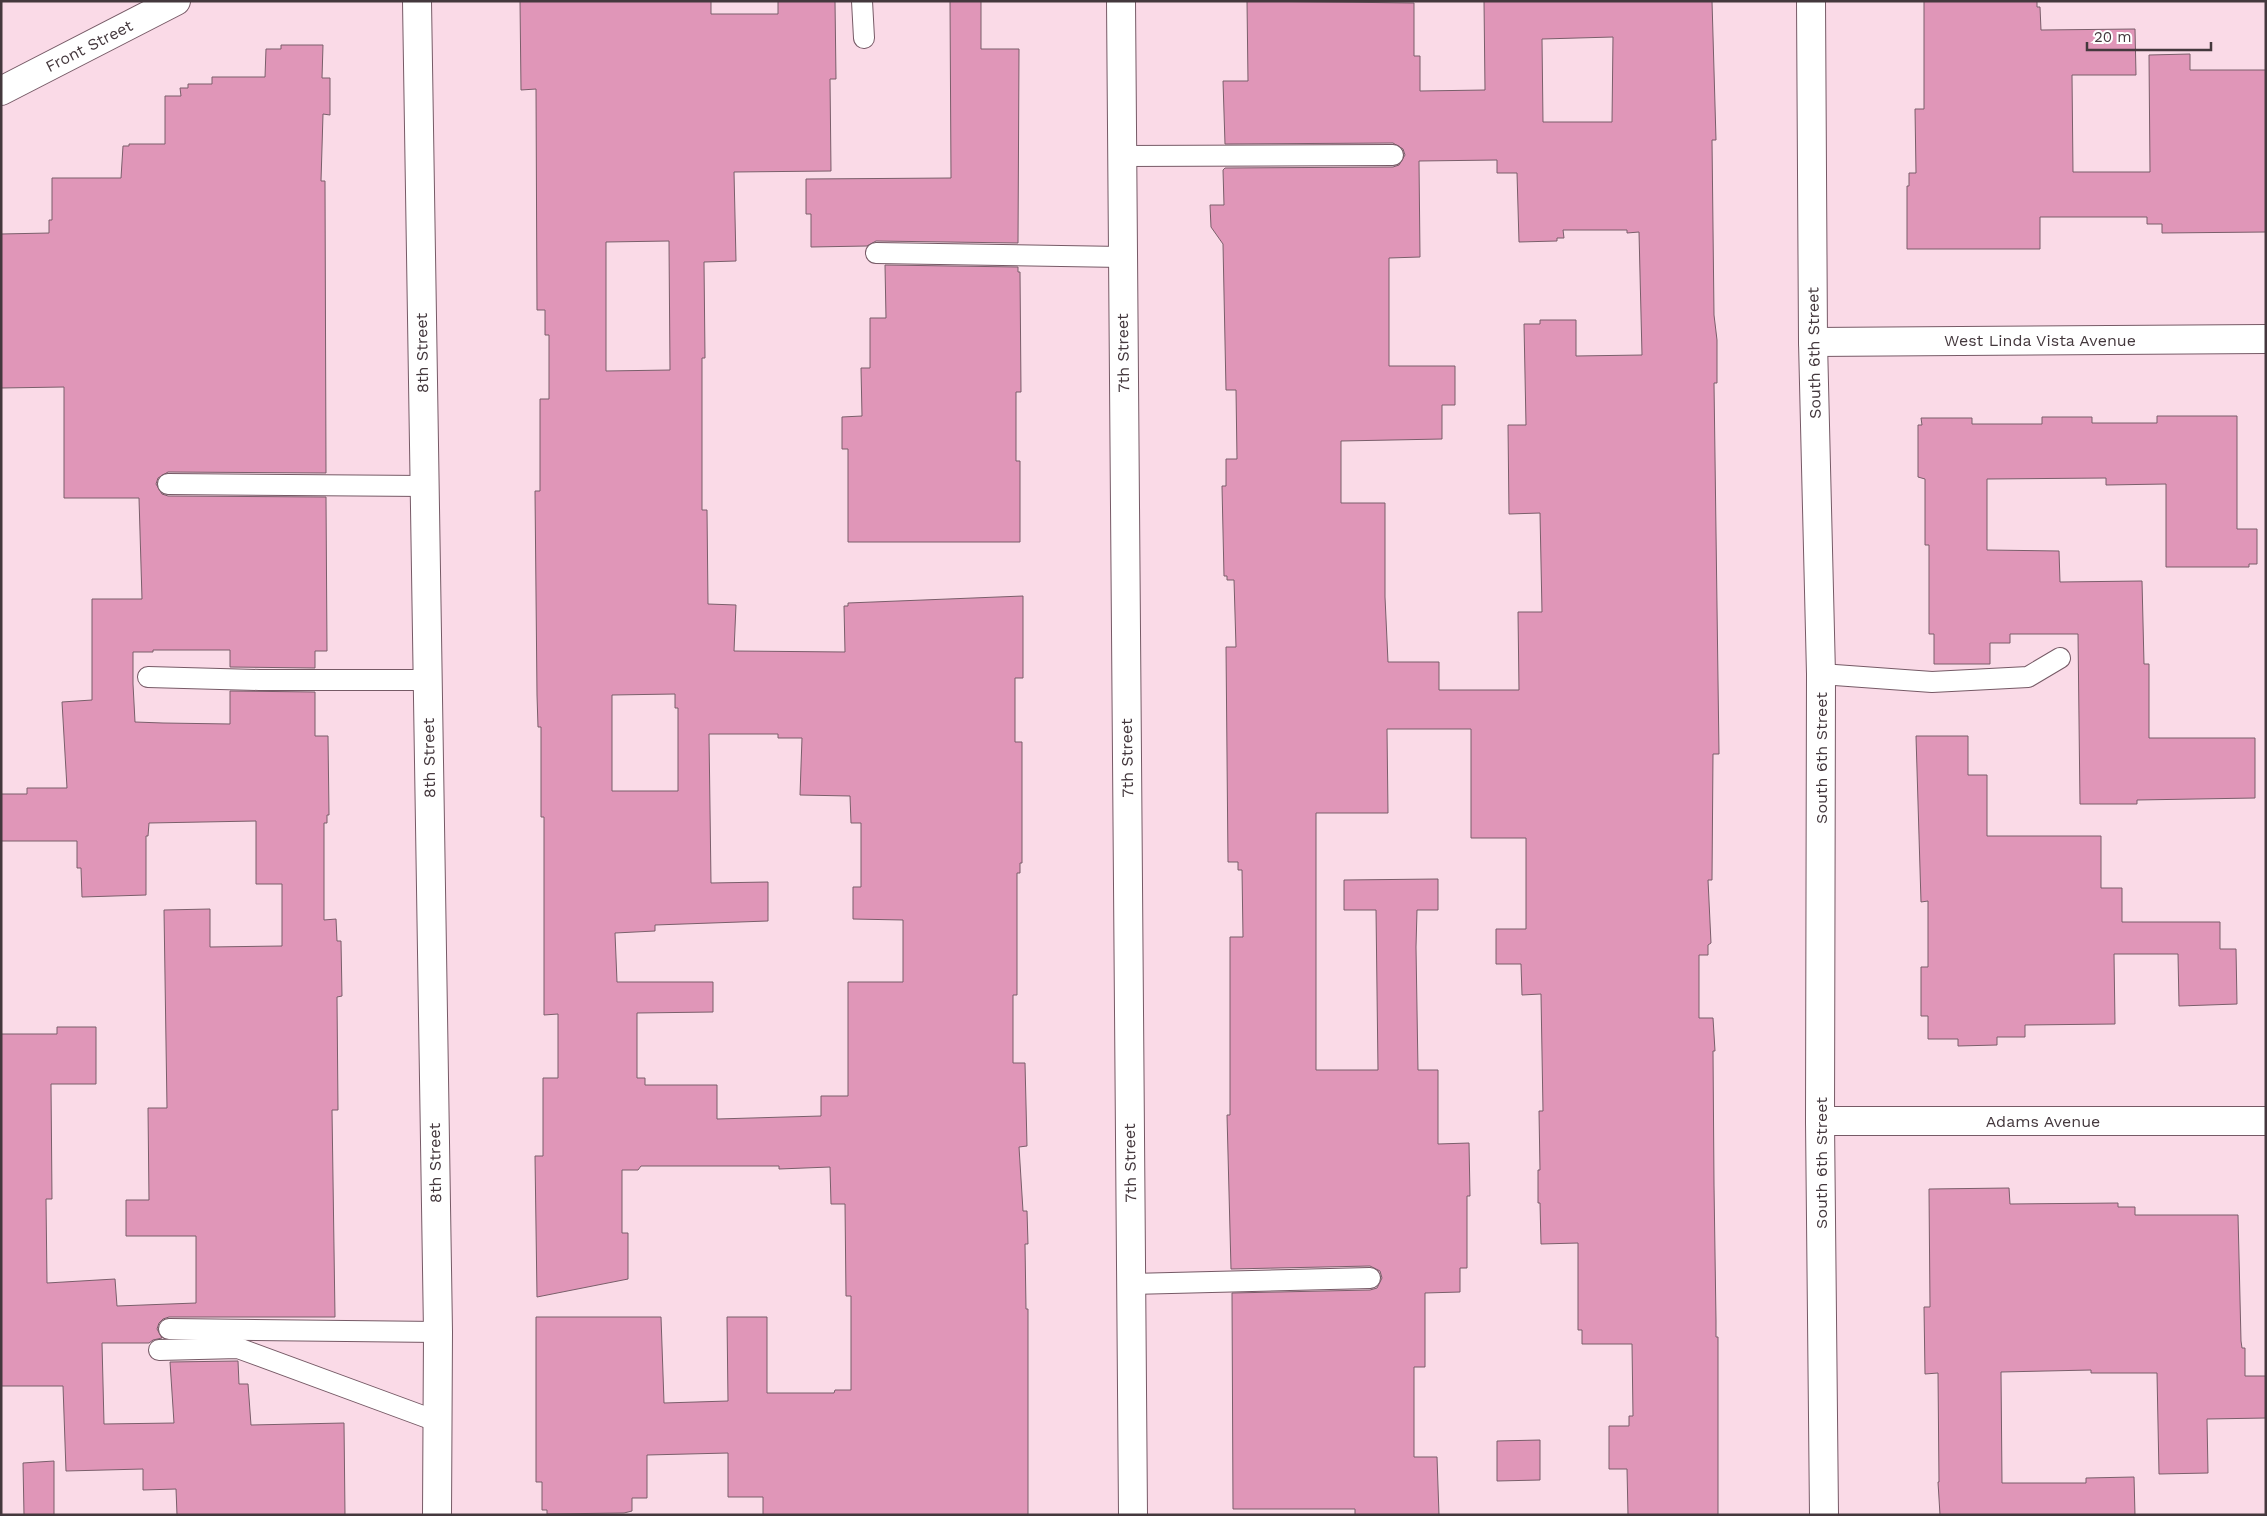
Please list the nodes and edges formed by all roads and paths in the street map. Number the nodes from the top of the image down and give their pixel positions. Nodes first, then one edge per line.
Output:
1 (176, 1) edge
2 (417, 1) edge
3 (862, 1) edge
4 (1120, 1) edge
5 (1812, 1) edge
6 (864, 38) dead end
7 (1, 91) edge
8 (1393, 155) dead end
9 (1122, 156) junction
10 (876, 253) dead end
11 (1122, 258) junction
12 (2266, 339) edge
13 (1813, 342) junction
14 (168, 484) dead end
15 (425, 486) junction
16 (2060, 658) dead end
17 (1821, 674) junction
18 (148, 677) dead end
19 (427, 680) junction
20 (1820, 1121) junction
21 (2266, 1121) edge
22 (1370, 1278) dead end
23 (1132, 1284) junction
24 (169, 1329) dead end
25 (438, 1332) junction
26 (159, 1350) dead end
27 (439, 1422) junction
28 (437, 1515) edge
29 (1133, 1515) edge
30 (1824, 1515) edge

1 - 7 street, Front Street
2 - 15 street, 8th Street
3 - 6 lane
4 - 9 street, 7th Street
5 - 13 street, South 6th Street
8 - 9 lane
9 - 11 street, 7th Street
10 - 11 lane
11 - 23 street, 7th Street
12 - 13 street, West Linda Vista Avenue
13 - 17 street, South 6th Street
14 - 15 lane
15 - 19 street, 8th Street
16 - 17 lane
17 - 20 street, South 6th Street
18 - 19 lane
19 - 25 street, 8th Street
20 - 21 street, Adams Avenue
20 - 30 street, South 6th Street
22 - 23 lane
23 - 29 street, 7th Street
24 - 25 lane
25 - 27 street, 8th Street
26 - 27 lane
27 - 28 street, 8th Street

